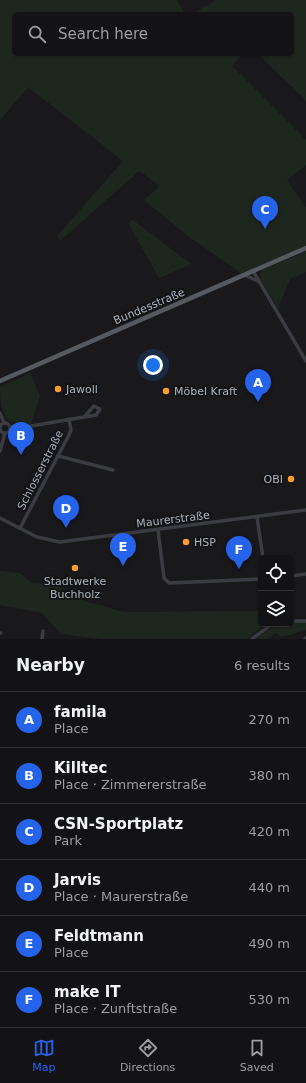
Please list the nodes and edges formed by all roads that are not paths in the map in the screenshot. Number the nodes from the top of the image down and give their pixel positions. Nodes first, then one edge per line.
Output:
1 (306, 248) edge
2 (255, 271) junction
3 (244, 275) junction
4 (259, 282) junction
5 (306, 361) edge
6 (0, 381) edge
7 (0, 413) edge
8 (85, 416) dead end
9 (69, 419) junction
10 (4, 423) junction
11 (10, 427) junction
12 (5, 433) junction
13 (0, 452) edge
14 (58, 456) junction
15 (113, 470) dead end
16 (306, 510) edge
17 (257, 517) junction
18 (0, 518) edge
19 (20, 528) junction
20 (158, 530) junction
21 (263, 555) edge
22 (306, 574) edge
23 (294, 576) edge
24 (258, 579) edge
25 (294, 621) edge
26 (306, 621) edge
27 (268, 627) edge
28 (43, 631) dead end
29 (42, 639) edge
30 (252, 639) edge

1 - 2 main road, Bundesstraße
2 - 3 main road, Bundesstraße
2 - 4 street
3 - 4 street
3 - 6 main road, Bundesstraße
4 - 5 street
7 - 10 street
8 - 9 street
9 - 11 street
9 - 14 street, Schlosserstraße
10 - 11 street
10 - 12 street
11 - 12 street
12 - 13 street
14 - 15 street
14 - 19 street, Schlosserstraße
16 - 17 street, Maurerstraße
17 - 20 street, Maurerstraße
17 - 21 street
18 - 19 street, Maurerstraße
19 - 20 street, Maurerstraße
20 - 24 street
22 - 23 street
25 - 26 street
27 - 30 street
28 - 29 street

